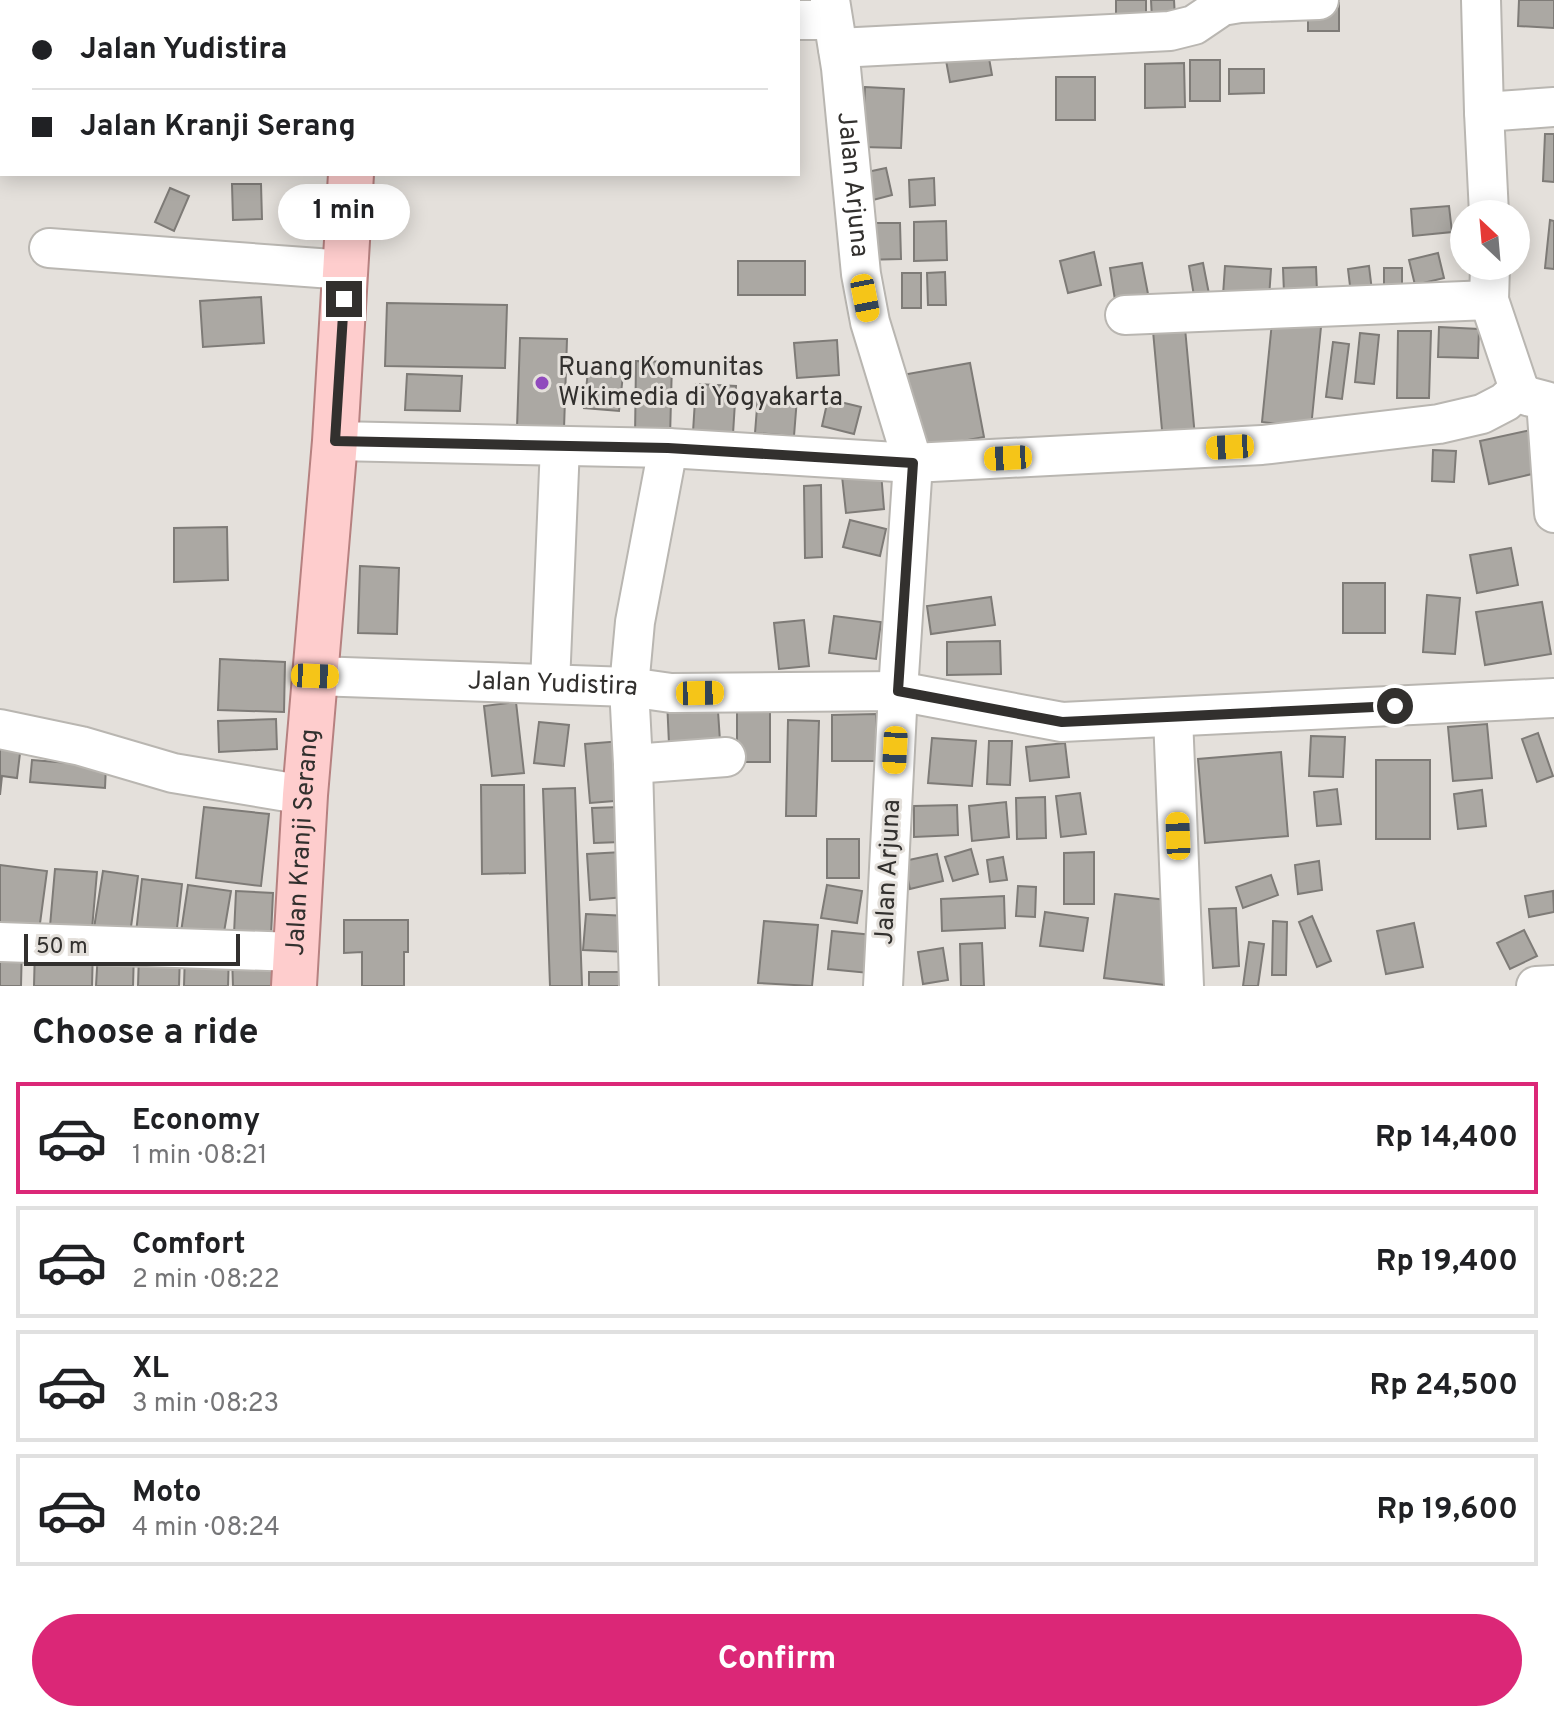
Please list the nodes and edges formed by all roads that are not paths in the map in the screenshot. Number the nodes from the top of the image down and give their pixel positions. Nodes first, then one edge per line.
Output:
1 (1319, 0) edge
2 (1481, 0) edge
3 (824, 22) edge
4 (1554, 107) edge
5 (1484, 112) junction
6 (351, 176) edge
7 (1488, 200) edge
8 (49, 248) dead end
9 (346, 270) junction
10 (1490, 283) edge
11 (1125, 315) dead end
12 (1540, 396) edge
13 (335, 441) junction
14 (560, 446) junction
15 (668, 448) junction
16 (913, 463) junction
17 (1554, 513) edge
18 (315, 676) junction
19 (550, 684) junction
20 (629, 687) junction
21 (898, 691) junction
22 (1554, 698) edge
23 (1173, 717) junction
24 (0, 729) edge
25 (726, 757) dead end
26 (633, 764) junction
27 (305, 795) junction
28 (0, 942) edge
29 (294, 969) edge
30 (1554, 985) edge
31 (639, 986) edge
32 (883, 986) edge
33 (1184, 986) edge
34 (1536, 986) edge

1 - 3 street
2 - 5 street
3 - 16 street, Jalan Arjuna
4 - 5 street
5 - 7 street
6 - 9 main road, Jalan Kranji Serang
8 - 9 street
9 - 13 main road, Jalan Kranji Serang
10 - 11 street
10 - 12 street
12 - 16 street
12 - 17 street
13 - 14 street
13 - 18 main road, Jalan Kranji Serang
14 - 15 street
14 - 19 street
15 - 16 street
15 - 20 street
16 - 21 street, Jalan Arjuna
18 - 19 street, Jalan Yudistira
18 - 27 main road, Jalan Kranji Serang
19 - 20 street, Jalan Yudistira
20 - 21 street, Jalan Yudistira
20 - 26 street
21 - 23 street, Jalan Yudistira
21 - 32 street, Jalan Arjuna
22 - 23 street, Jalan Yudistira
23 - 33 street
24 - 27 street
25 - 26 street
26 - 31 street
27 - 29 main road, Jalan Kranji Serang
28 - 29 street
30 - 34 street

